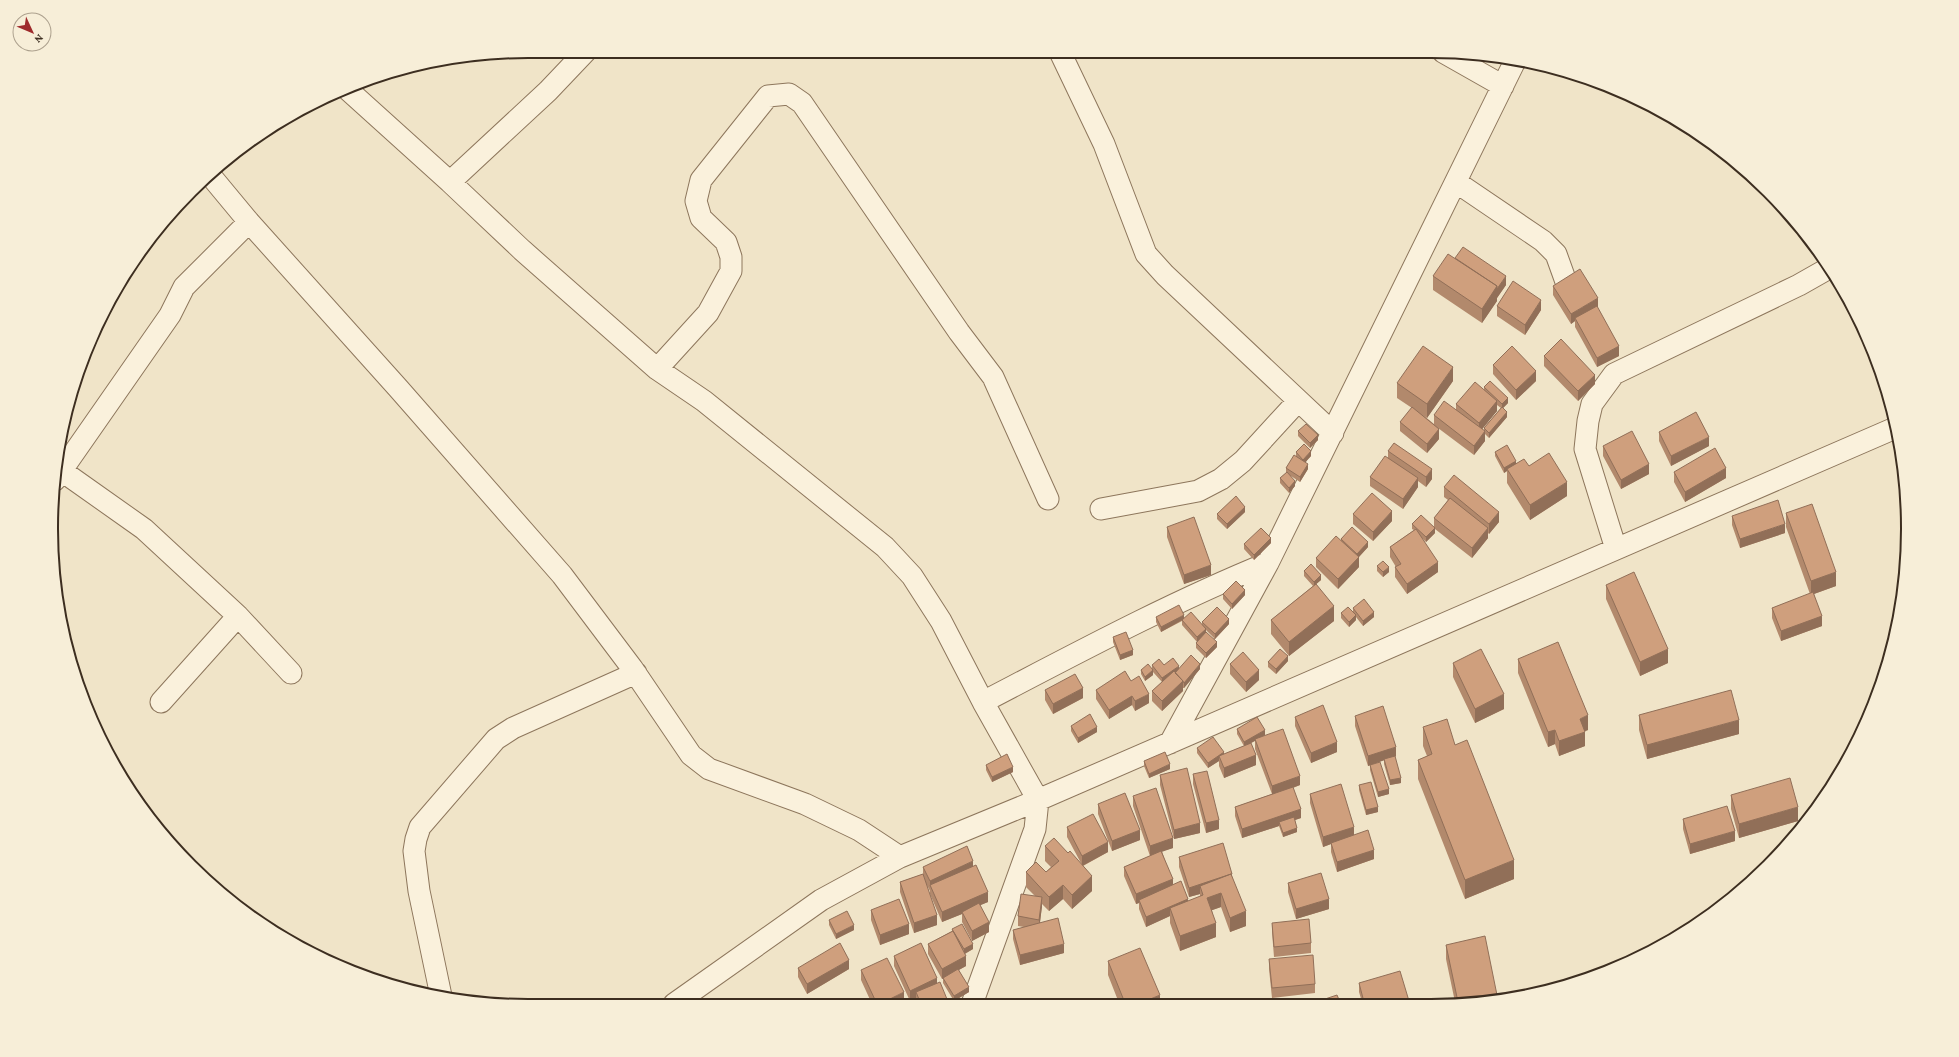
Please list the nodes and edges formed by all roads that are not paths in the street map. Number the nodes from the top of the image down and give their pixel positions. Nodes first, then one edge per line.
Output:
1 (579, 58) edge
2 (1063, 58) edge
3 (1455, 59) edge
4 (1513, 65) edge
5 (1503, 86) junction
6 (351, 93) edge
7 (214, 179) edge
8 (450, 182) junction
9 (1456, 182) junction
10 (249, 222) junction
11 (1824, 270) edge
12 (1577, 311) edge
13 (657, 369) junction
14 (1298, 401) junction
15 (1890, 430) edge
16 (1333, 433) junction
17 (62, 470) edge
18 (61, 477) edge
19 (1048, 499) dead end
20 (1101, 509) dead end
21 (1616, 549) junction
22 (1268, 563) junction
23 (238, 616) junction
24 (291, 673) dead end
25 (636, 673) junction
26 (161, 702) dead end
27 (983, 702) junction
28 (1170, 743) junction
29 (1038, 800) junction
30 (900, 856) junction
31 (440, 990) edge
32 (681, 999) edge
33 (974, 999) edge

1 - 8 street
2 - 14 street
3 - 5 street
4 - 5 street
5 - 9 street
6 - 8 street
7 - 10 street
8 - 13 street
9 - 12 street
9 - 16 street
10 - 17 street
10 - 25 street
11 - 21 street
13 - 19 street
13 - 27 street
14 - 16 street
14 - 20 street
15 - 21 street
16 - 22 street
18 - 23 street
21 - 28 street
22 - 27 street
22 - 28 street
23 - 24 street
23 - 26 street
25 - 30 street
25 - 31 street
27 - 29 street
28 - 29 street
29 - 30 street
29 - 33 street
30 - 32 street

